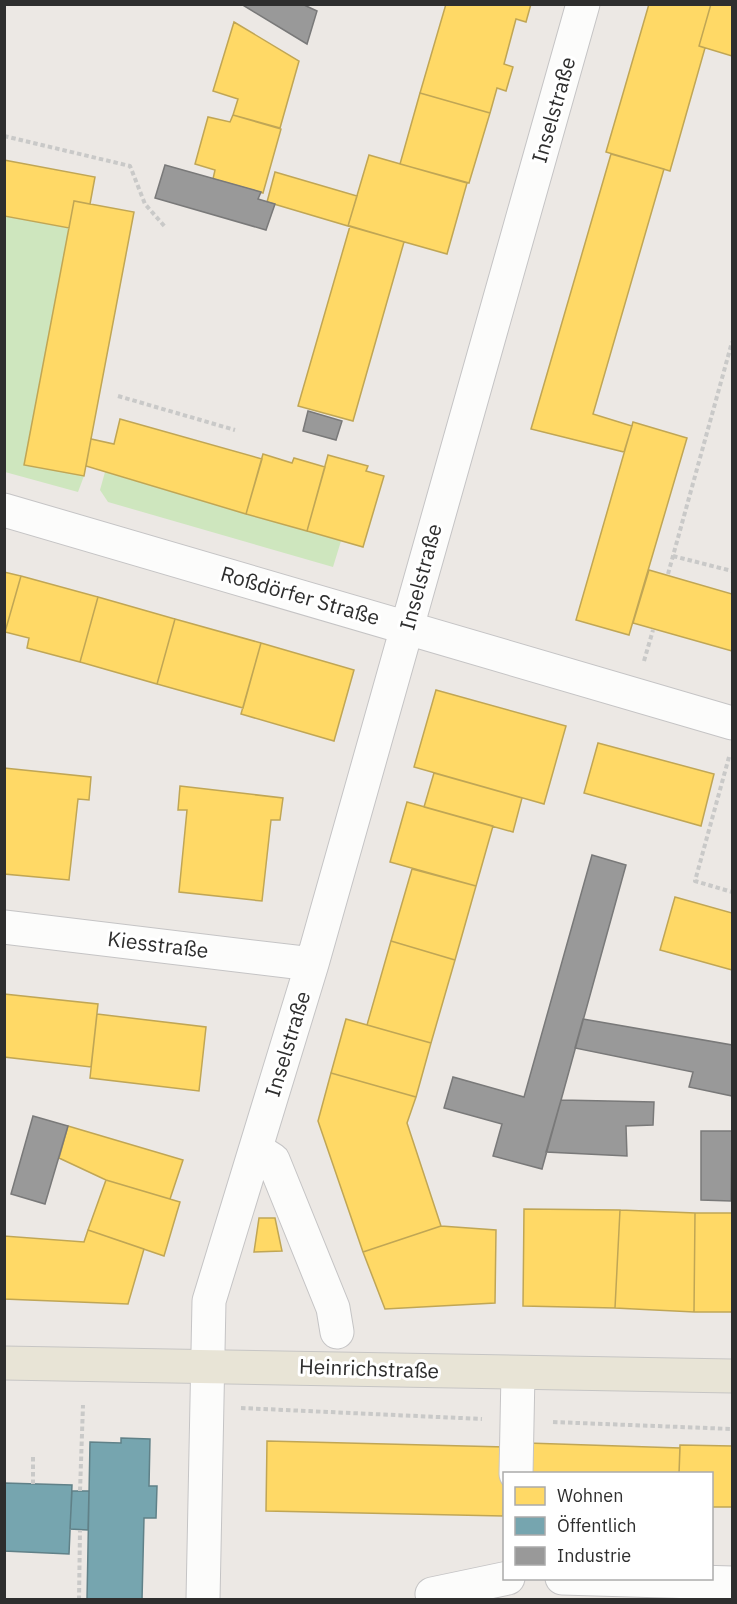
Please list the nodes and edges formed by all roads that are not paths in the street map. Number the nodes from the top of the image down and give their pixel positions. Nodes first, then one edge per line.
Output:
1 (583, 4) edge
2 (4, 510) edge
3 (407, 627) junction
4 (732, 723) edge
5 (4, 927) edge
6 (312, 964) junction
7 (256, 1149) junction
8 (337, 1332) dead end
9 (4, 1363) edge
10 (206, 1366) junction
11 (518, 1373) junction
12 (732, 1376) edge
13 (516, 1472) edge
14 (503, 1579) edge
15 (630, 1580) edge
16 (732, 1583) edge
17 (432, 1594) dead end
18 (203, 1599) edge

1 - 3 street, Inselstraße
2 - 3 street, Roßdörfer Straße
3 - 4 street, Roßdörfer Straße
3 - 6 street, Inselstraße
5 - 6 street, Kiesstraße
6 - 7 street, Inselstraße
7 - 8 street
7 - 10 street, Inselstraße
9 - 10 main road, Heinrichstraße
10 - 11 main road, Heinrichstraße
10 - 18 street, Inselstraße
11 - 12 main road, Heinrichstraße
11 - 13 street
14 - 17 street
15 - 16 street

